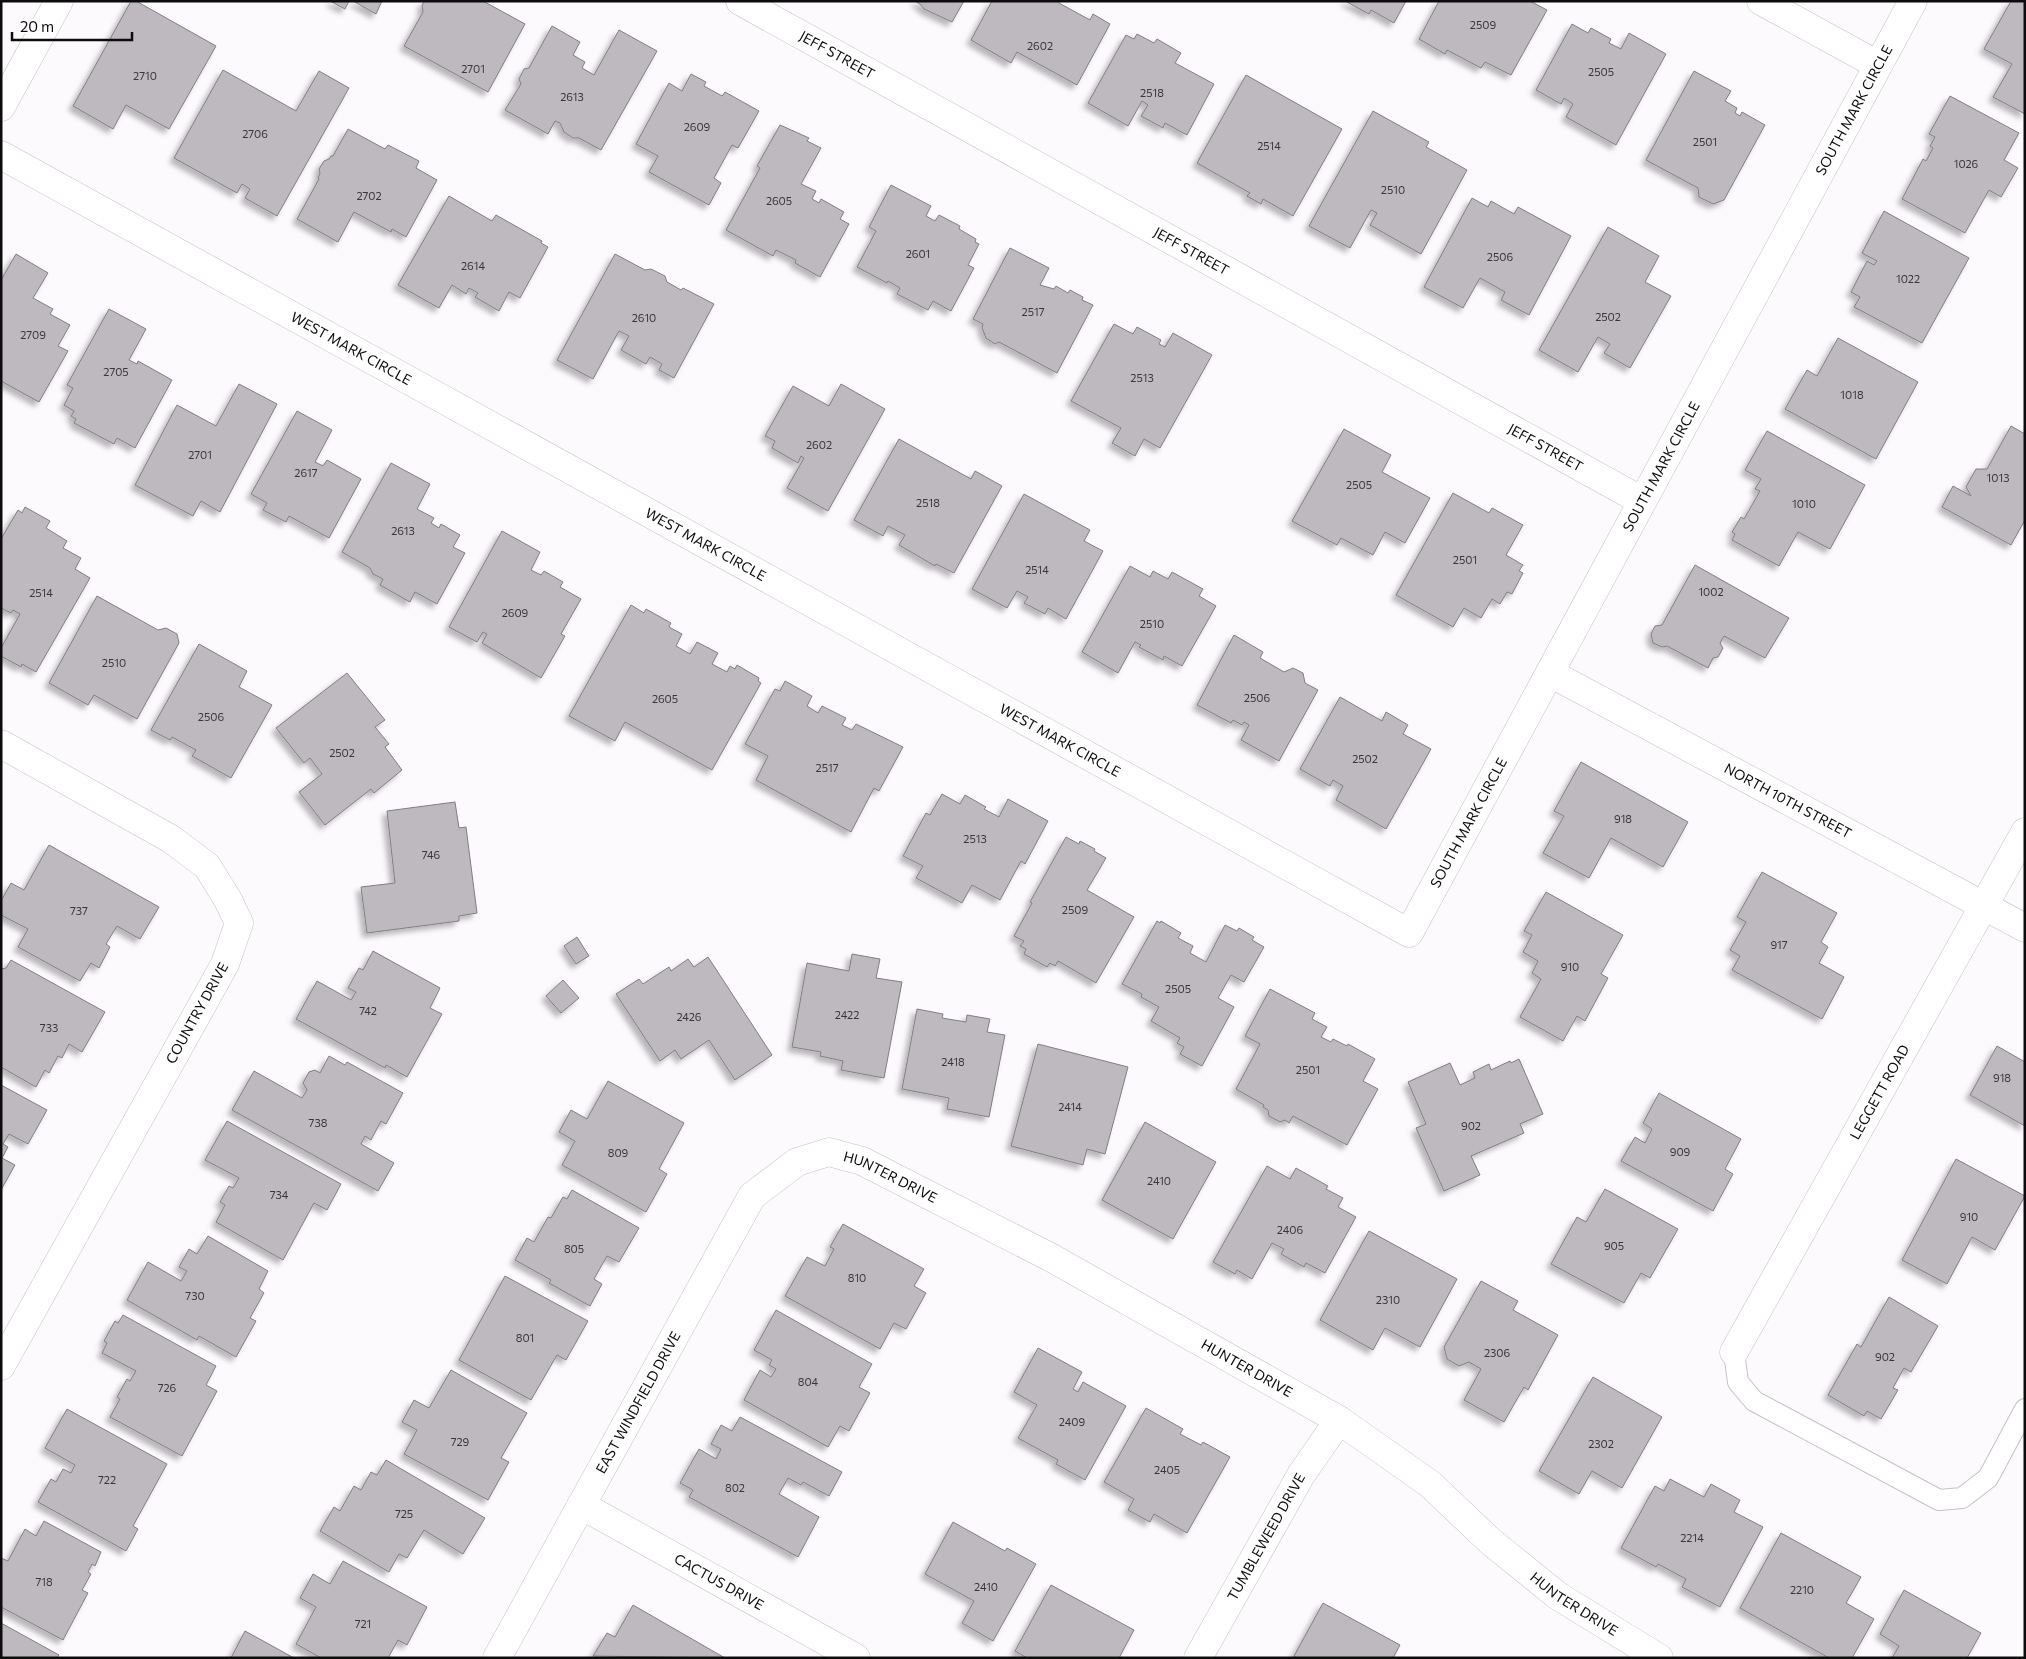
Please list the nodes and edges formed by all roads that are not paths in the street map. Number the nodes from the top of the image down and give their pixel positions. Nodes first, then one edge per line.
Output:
1 (60, 1) edge
2 (740, 1) edge
3 (1761, 1) edge
4 (1913, 1) edge
5 (1878, 65) junction
6 (1, 107) edge
7 (1, 155) edge
8 (1642, 501) junction
9 (1550, 673) junction
10 (1, 744) edge
11 (2025, 832) edge
12 (1984, 905) junction
13 (2025, 928) edge
14 (1410, 933) joint
15 (797, 1162) joint
16 (1734, 1352) joint
17 (1, 1366) edge
18 (2025, 1409) edge
19 (1339, 1420) junction
20 (581, 1505) junction
21 (497, 1658) edge
22 (856, 1658) edge
23 (1198, 1658) edge
24 (1659, 1658) edge

1 - 6 street
2 - 8 street, JEFF STREET
3 - 5 street
4 - 5 street, SOUTH MARK CIRCLE
5 - 8 street, SOUTH MARK CIRCLE
7 - 14 street, WEST MARK CIRCLE
8 - 9 street, SOUTH MARK CIRCLE
9 - 12 street, NORTH 10TH STREET
9 - 14 street, SOUTH MARK CIRCLE
10 - 17 street, COUNTRY DRIVE
11 - 12 street, LEGGETT ROAD
12 - 13 street, NORTH 10TH STREET
12 - 16 street, LEGGETT ROAD
15 - 19 street, HUNTER DRIVE
15 - 20 street, EAST WINDFIELD DRIVE
16 - 18 lane
19 - 23 street, TUMBLEWEED DRIVE
19 - 24 street, HUNTER DRIVE
20 - 21 street, EAST WINDFIELD DRIVE
20 - 22 street, CACTUS DRIVE

